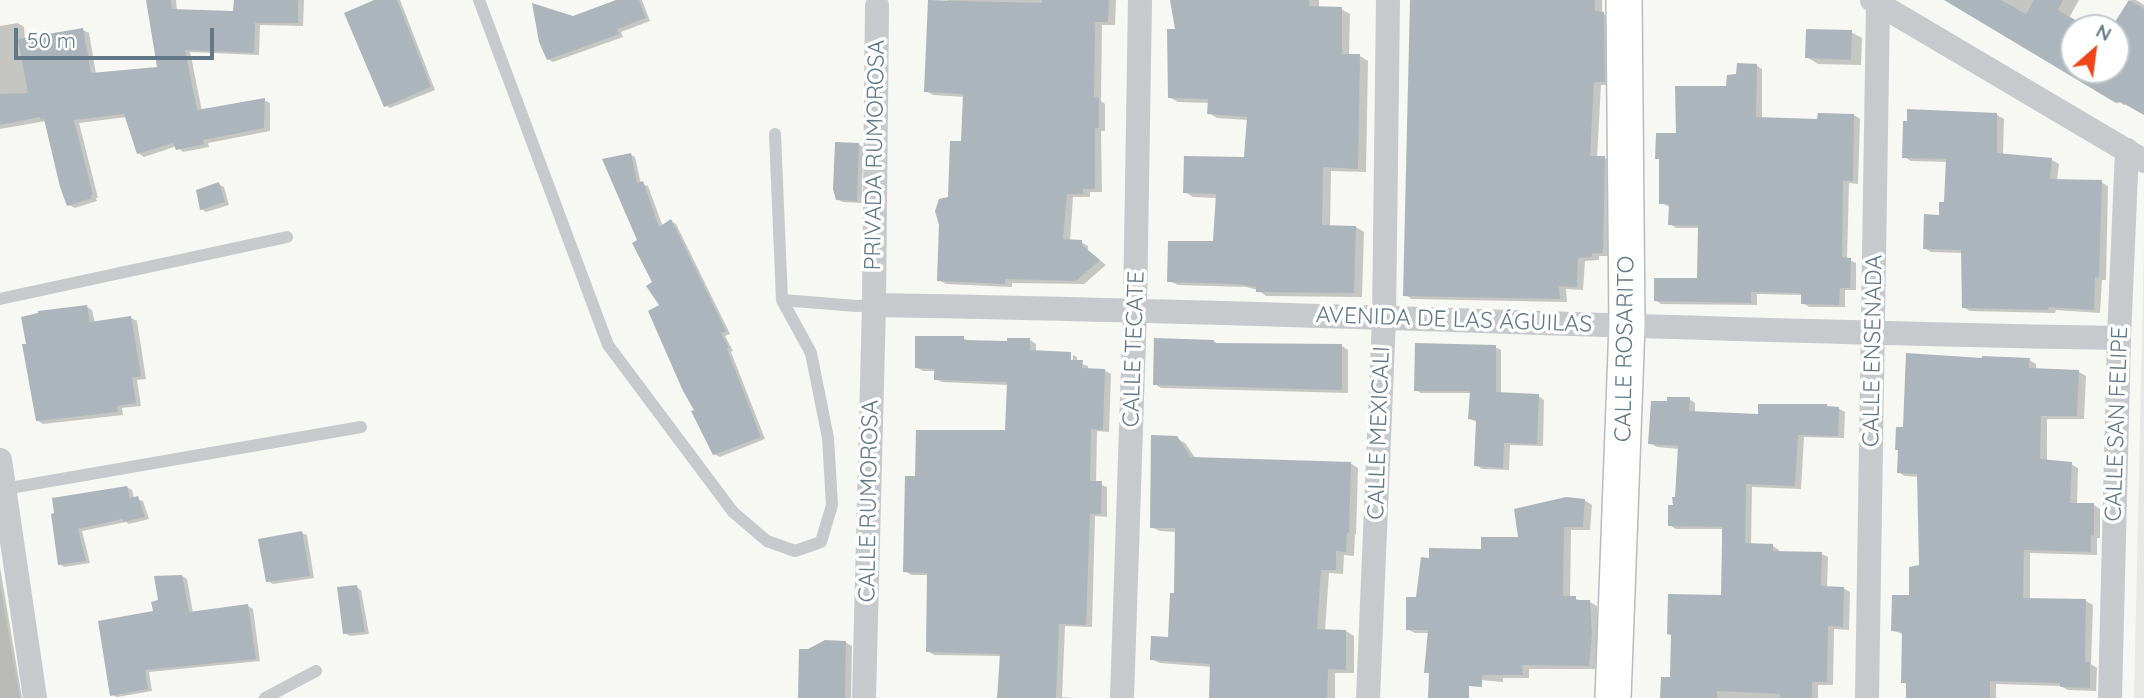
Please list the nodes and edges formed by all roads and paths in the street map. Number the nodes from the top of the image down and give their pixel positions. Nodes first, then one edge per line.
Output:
1 (479, 0) edge
2 (1140, 0) edge
3 (1388, 0) edge
4 (1624, 0) edge
5 (1875, 2) edge
6 (877, 6) dead end
7 (775, 134) dead end
8 (2136, 155) edge
9 (287, 237) dead end
10 (0, 299) edge
11 (782, 300) junction
12 (874, 305) junction
13 (1136, 309) junction
14 (1384, 319) junction
15 (1628, 325) junction
16 (1874, 335) junction
17 (2119, 338) junction
18 (361, 427) dead end
19 (0, 460) edge
20 (4, 489) junction
21 (316, 671) dead end
22 (35, 698) edge
23 (265, 698) edge
24 (864, 698) edge
25 (1122, 698) edge
26 (1368, 698) edge
27 (1613, 698) edge
28 (1867, 698) edge
29 (2110, 698) edge

1 - 11 lane
2 - 13 street, CALLE TECATE
3 - 14 street, CALLE MEXICALI
4 - 15 street, CALLE ROSARITO
5 - 8 street
5 - 16 street, CALLE ENSENADA
6 - 12 street, PRIVADA RUMOROSA
7 - 11 lane
8 - 17 street, CALLE SAN FELIPE
9 - 10 lane
11 - 12 lane
12 - 13 street, AVENIDA DE LAS ÁGUILAS
12 - 24 street, CALLE RUMOROSA
13 - 14 street, AVENIDA DE LAS ÁGUILAS
13 - 25 street, CALLE TECATE
14 - 15 street, AVENIDA DE LAS ÁGUILAS
14 - 26 street, CALLE MEXICALI
15 - 16 street, AVENIDA DE LAS ÁGUILAS
15 - 27 street, CALLE ROSARITO
16 - 17 street, AVENIDA DE LAS ÁGUILAS
16 - 28 street, CALLE ENSENADA
17 - 29 street, CALLE SAN FELIPE
18 - 20 lane
19 - 20 street
20 - 22 street
21 - 23 lane

